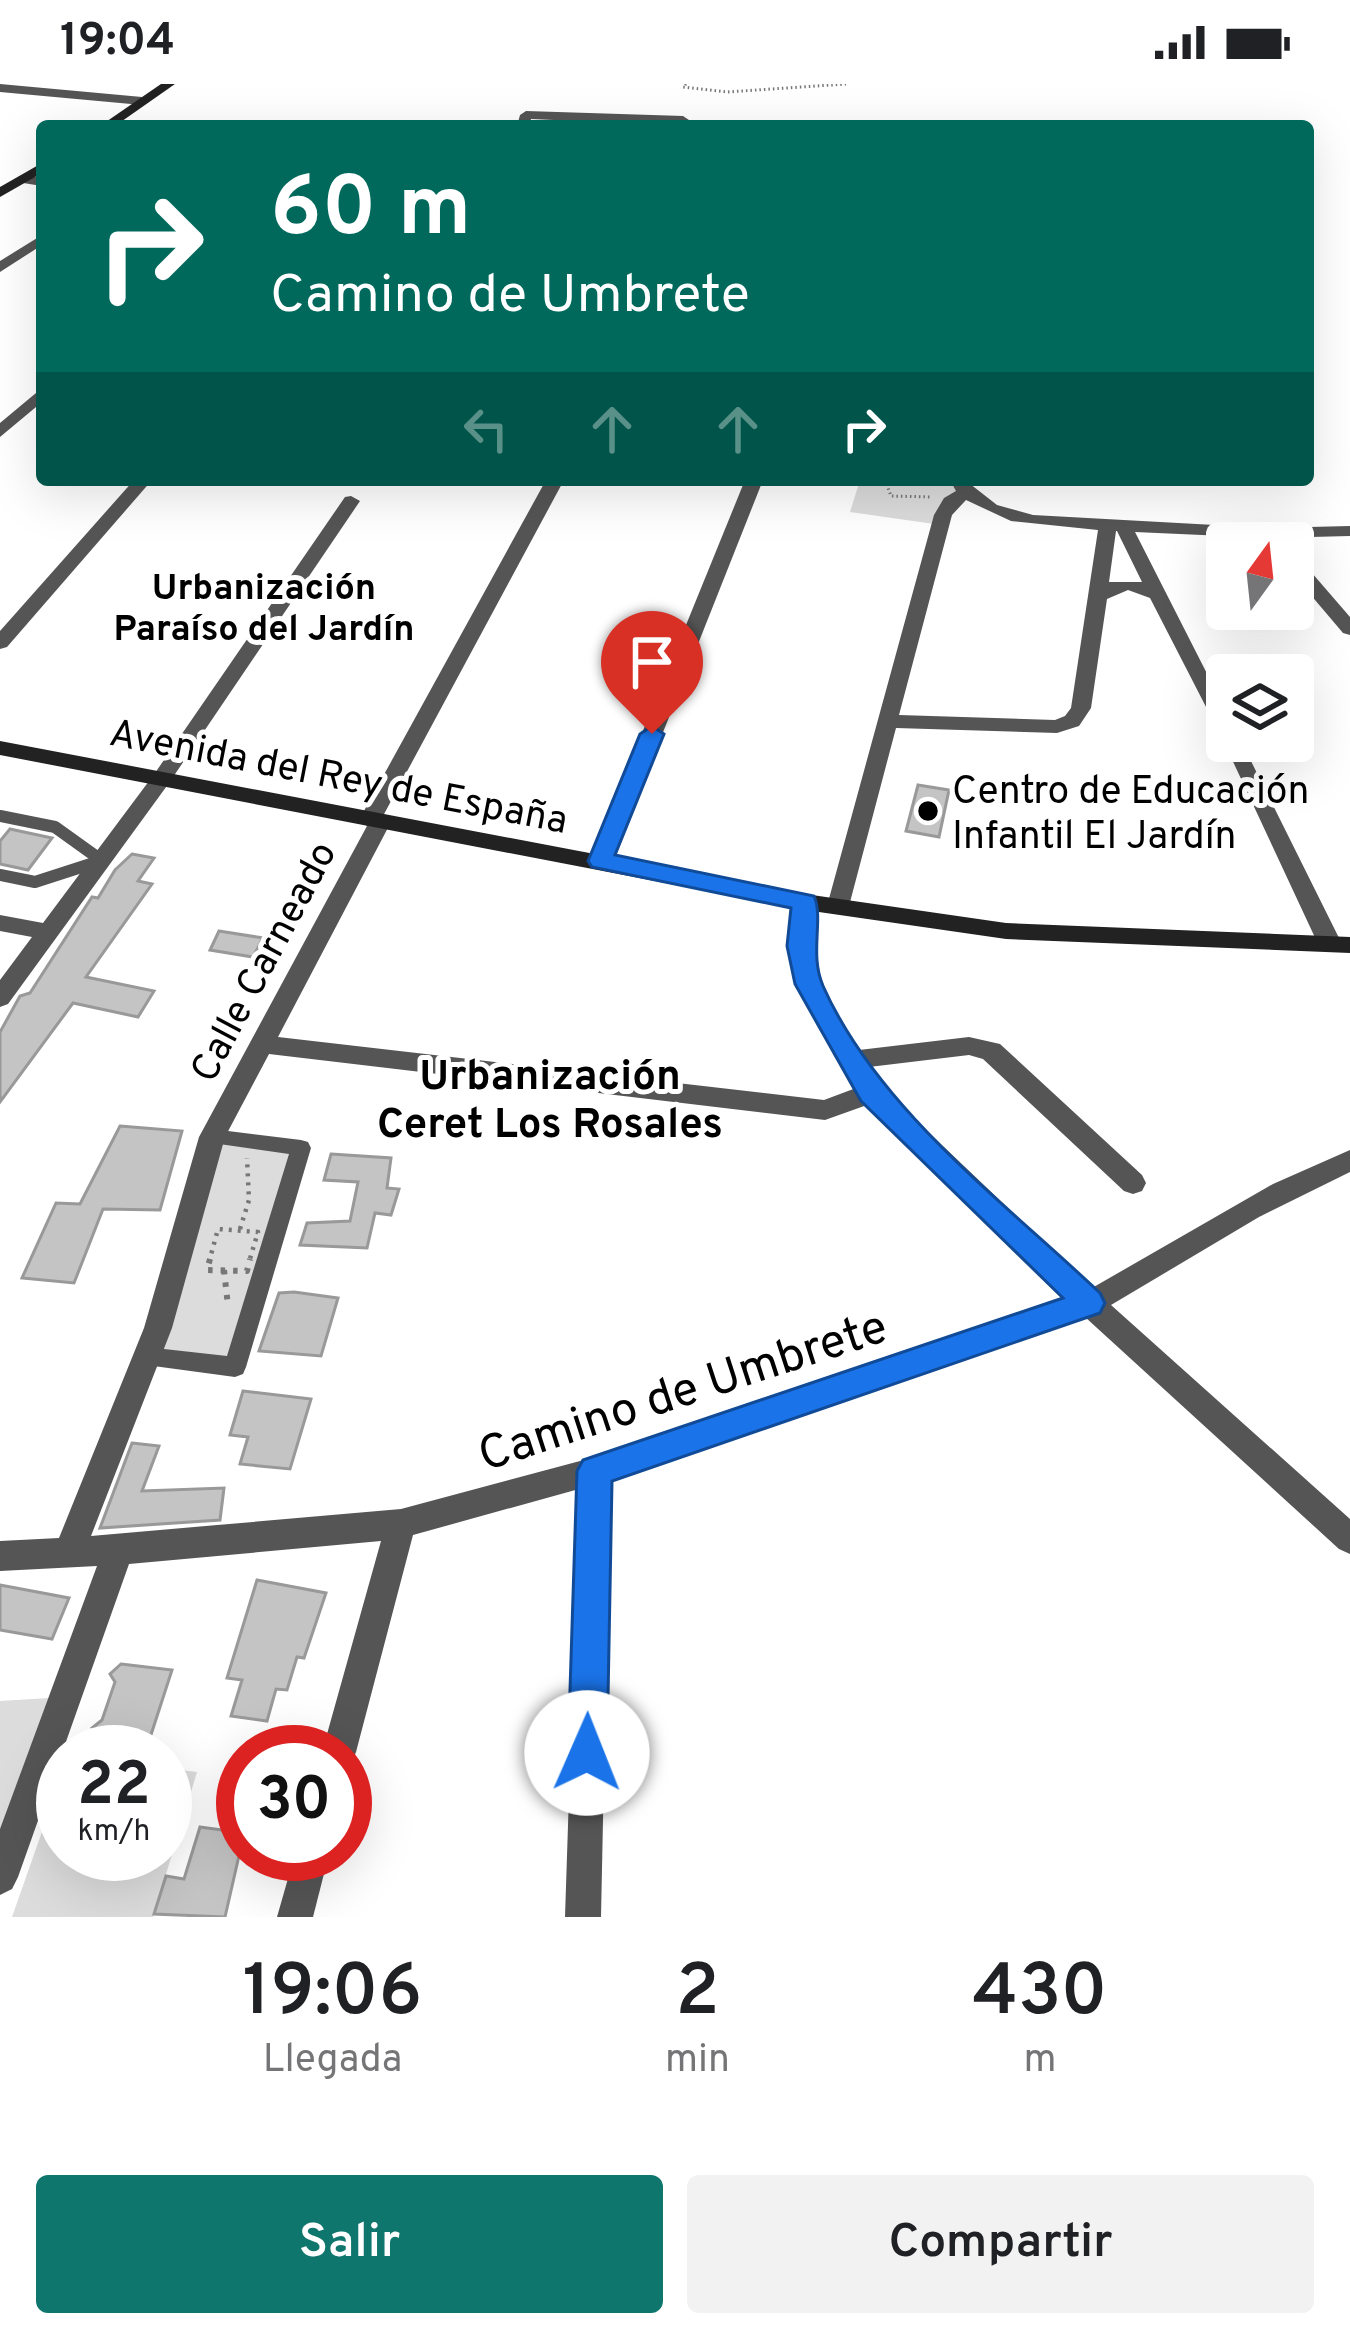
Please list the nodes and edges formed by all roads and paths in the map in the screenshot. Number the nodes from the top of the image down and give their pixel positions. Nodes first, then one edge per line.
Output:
1 (169, 84) edge
2 (686, 84) edge
3 (846, 84) edge
4 (0, 88) edge
5 (142, 101) junction
6 (115, 120) edge
7 (525, 120) edge
8 (683, 120) edge
9 (36, 170) edge
10 (22, 179) junction
11 (36, 181) edge
12 (0, 194) edge
13 (36, 243) edge
14 (0, 268) edge
15 (36, 399) edge
16 (0, 432) edge
17 (138, 486) edge
18 (552, 486) edge
19 (752, 486) edge
20 (887, 486) edge
21 (957, 492) edge
22 (351, 501) dead end
23 (1010, 516) junction
24 (1116, 525) junction
25 (940, 530) junction
26 (1350, 531) edge
27 (1206, 532) edge
28 (1314, 534) edge
29 (1314, 585) edge
30 (1159, 595) junction
31 (1098, 596) junction
32 (1346, 619) edge
33 (0, 643) edge
34 (1206, 690) edge
35 (889, 721) junction
36 (0, 744) edge
37 (1242, 762) edge
38 (162, 778) junction
39 (0, 816) edge
40 (375, 821) junction
41 (101, 860) junction
42 (601, 861) junction
43 (0, 875) edge
44 (805, 902) junction
45 (838, 906) junction
46 (0, 923) edge
47 (48, 932) junction
48 (1340, 945) edge
49 (0, 998) edge
50 (261, 1044) junction
51 (851, 1060) junction
52 (871, 1093) junction
53 (212, 1137) junction
54 (243, 1141) junction
55 (1350, 1161) edge
56 (1133, 1184) dead end
57 (239, 1231) junction
58 (1089, 1303) junction
59 (146, 1356) junction
60 (595, 1471) junction
61 (400, 1524) junction
62 (1350, 1539) edge
63 (118, 1550) junction
64 (69, 1552) junction
65 (0, 1556) edge
66 (346, 1725) edge
67 (0, 1877) edge
68 (305, 1881) edge
69 (295, 1917) edge
70 (583, 1917) edge

1 - 5 main road
2 - 3 path
4 - 5 street
5 - 6 main road
7 - 8 street
9 - 10 main road
10 - 11 street
10 - 12 main road
13 - 14 street
15 - 16 street
17 - 33 street
18 - 40 street, Calle Carneado
19 - 42 street
20 - 21 path
21 - 23 street
21 - 25 street
22 - 38 street
23 - 24 street
23 - 25 street
24 - 27 street
24 - 30 street
24 - 31 street
25 - 35 street
26 - 28 street
29 - 32 street
30 - 31 street
30 - 34 street
31 - 35 street
35 - 45 street
36 - 38 main road, Avenida del Rey de España
37 - 48 street
38 - 40 main road, Avenida del Rey de España
38 - 41 street
39 - 41 lane
40 - 42 main road, Avenida del Rey de España
40 - 50 street, Calle Carneado
41 - 43 lane
41 - 47 street
42 - 44 main road, Avenida del Rey de España
44 - 45 main road, Avenida del Rey de España
44 - 51 street
45 - 48 main road, Avenida del Rey de España
46 - 47 street
47 - 49 street
50 - 52 street
50 - 53 street, Calle Carneado
51 - 52 street
51 - 56 street
52 - 58 street
53 - 54 street, Calle Carneado
53 - 59 street, Calle Carneado
54 - 57 path
54 - 59 street, Calle Carneado
55 - 58 street, Camino de Umbrete
57 - 57 path
58 - 60 street, Camino de Umbrete
58 - 62 street
59 - 64 street, Calle Carneado
60 - 61 street, Camino de Umbrete
60 - 70 street
61 - 63 street, Camino de Umbrete
61 - 66 street
63 - 64 street, Camino de Umbrete
63 - 67 street
64 - 65 street, Camino de Umbrete
68 - 69 street

